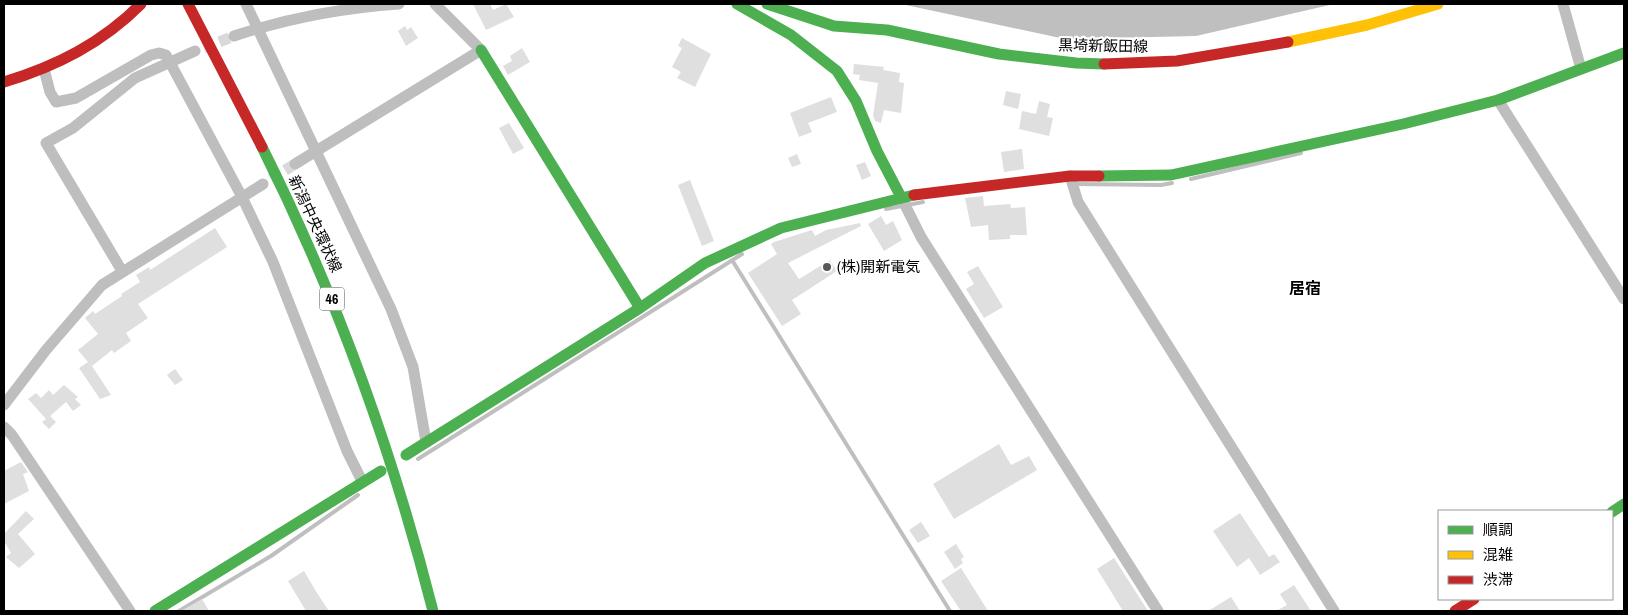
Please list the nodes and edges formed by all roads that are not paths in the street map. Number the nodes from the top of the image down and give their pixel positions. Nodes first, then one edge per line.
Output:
1 (141, 4) edge
2 (188, 4) edge
3 (246, 4) edge
4 (399, 4) edge
5 (435, 4) edge
6 (737, 4) edge
7 (768, 4) edge
8 (1438, 4) edge
9 (1563, 4) edge
10 (257, 28) junction
11 (234, 36) tunnel mouth
12 (481, 50) junction
13 (195, 51) tunnel mouth
14 (1624, 53) edge
15 (171, 62) junction
16 (44, 69) junction
17 (1581, 69) junction
18 (4, 82) edge
19 (1498, 100) junction
20 (316, 151) junction
21 (295, 164) tunnel mouth
22 (1070, 176) junction
23 (263, 184) tunnel mouth
24 (242, 197) junction
25 (901, 197) junction
26 (122, 271) junction
27 (1624, 299) edge
28 (640, 308) junction
29 (4, 405) edge
30 (4, 427) edge
31 (426, 442) junction
32 (406, 454) dead end
33 (381, 471) dead end
34 (362, 480) junction
35 (1624, 504) edge
36 (1613, 511) edge
37 (1472, 600) edge
38 (130, 611) edge
39 (155, 611) edge
40 (433, 611) edge
41 (1158, 611) edge
42 (1334, 611) edge
43 (1455, 611) edge

1 - 16 street
2 - 40 street, 新潟中央環状線 / 46
3 - 10 street
4 - 10 street
5 - 12 street
6 - 25 street
7 - 8 street, 黒埼新飯田線
9 - 17 street
10 - 11 street
10 - 20 street
12 - 20 street
12 - 28 street
13 - 15 street
14 - 17 street
15 - 16 street
15 - 24 street
15 - 26 street
16 - 18 street
17 - 19 street
19 - 22 street
19 - 27 street
20 - 21 street
20 - 31 street
22 - 25 street
22 - 42 street
23 - 24 street
24 - 26 street
24 - 34 street
25 - 28 street
25 - 41 street
26 - 29 street
28 - 31 street
30 - 38 street
31 - 32 street
33 - 34 street
34 - 39 street
35 - 36 street
37 - 43 street

